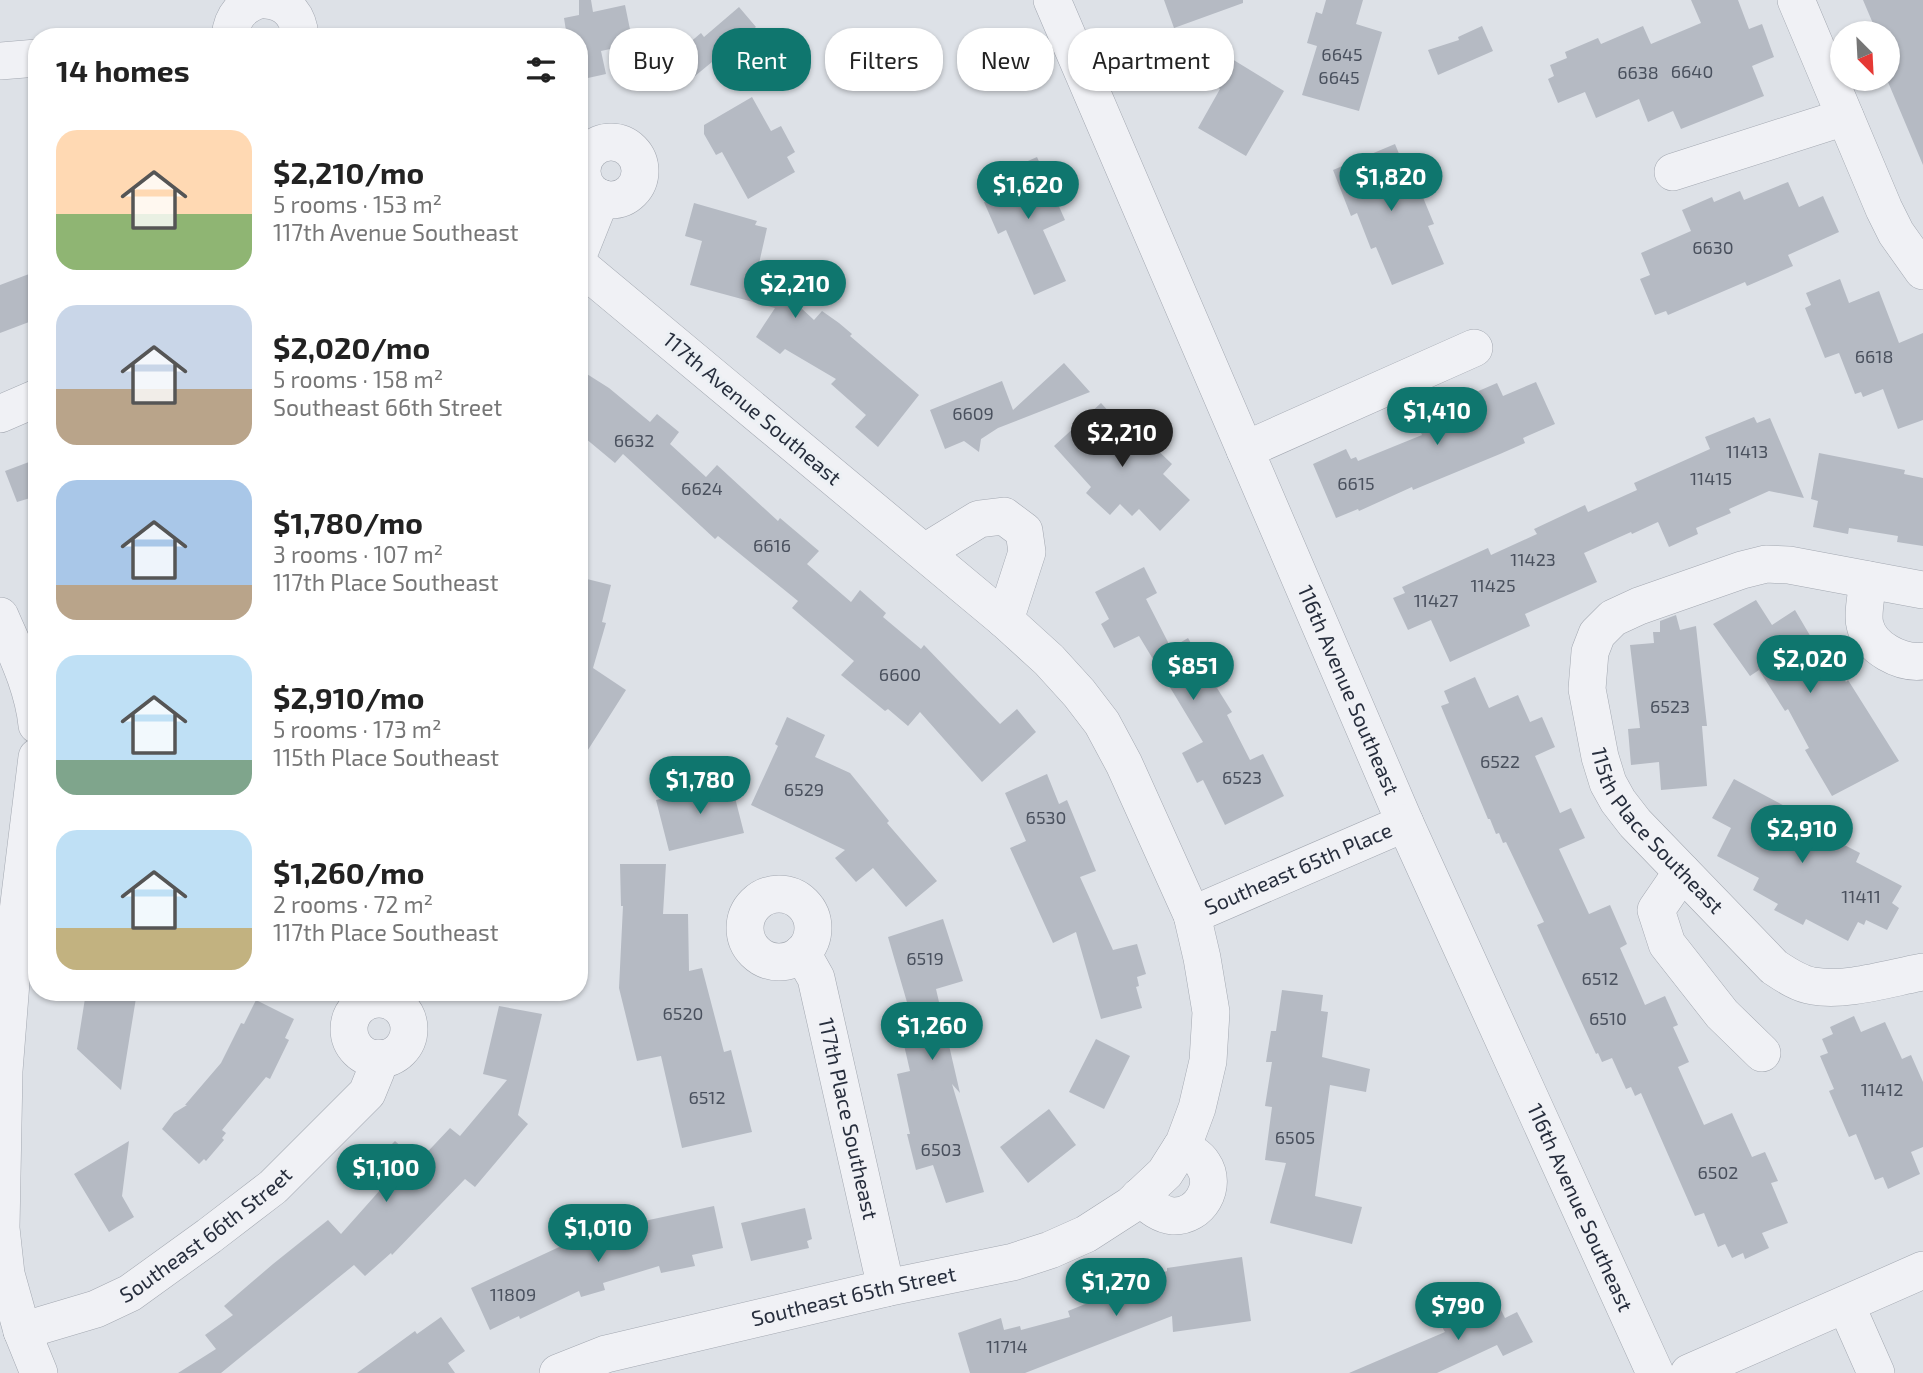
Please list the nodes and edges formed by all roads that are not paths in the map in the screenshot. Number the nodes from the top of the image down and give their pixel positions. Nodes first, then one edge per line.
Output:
1 (259, 0) edge
2 (266, 0) edge
3 (1052, 0) edge
4 (1796, 0) edge
5 (303, 24) edge
6 (231, 28) edge
7 (28, 59) edge
8 (0, 61) edge
9 (1846, 117) junction
10 (1673, 172) dead end
11 (601, 198) dead end
12 (588, 230) edge
13 (1923, 271) edge
14 (588, 272) edge
15 (1474, 348) dead end
16 (28, 402) edge
17 (0, 414) edge
18 (1245, 450) junction
19 (925, 552) junction
20 (1867, 580) junction
21 (1923, 590) edge
22 (0, 616) edge
23 (1005, 620) junction
24 (1923, 661) edge
25 (28, 683) edge
26 (28, 813) edge
27 (1405, 823) junction
28 (1682, 872) junction
29 (1192, 915) junction
30 (7, 944) edge
31 (802, 953) dead end
32 (1923, 972) edge
33 (1762, 1053) dead end
34 (378, 1058) dead end
35 (1162, 1172) junction
36 (1923, 1270) edge
37 (886, 1288) junction
38 (1846, 1305) junction
39 (22, 1331) junction
40 (39, 1373) edge
41 (558, 1373) edge
42 (1656, 1373) edge
43 (1689, 1373) edge
44 (1876, 1373) edge

1 - 6 street
2 - 5 street
3 - 18 street, 116th Avenue Southeast
4 - 9 street
7 - 8 street
9 - 10 street
9 - 13 street
11 - 12 street
14 - 19 street, 117th Avenue Southeast
15 - 18 street
16 - 17 street
18 - 27 street, 116th Avenue Southeast
19 - 23 street, 117th Avenue Southeast
19 - 23 street
20 - 21 street
20 - 24 street
20 - 28 street, 115th Place Southeast
22 - 25 street
23 - 29 street, 117th Avenue Southeast
26 - 30 street
27 - 29 street, Southeast 65th Place
27 - 42 street, 116th Avenue Southeast
28 - 32 street, 115th Place Southeast
28 - 33 street
29 - 35 street, 117th Avenue Southeast
30 - 39 street
31 - 37 street, 117th Place Southeast
34 - 39 street, Southeast 66th Street
35 - 35 street
35 - 37 street, Southeast 65th Street
36 - 38 street
37 - 41 street, Southeast 65th Street
38 - 43 street
38 - 44 street
39 - 40 street

